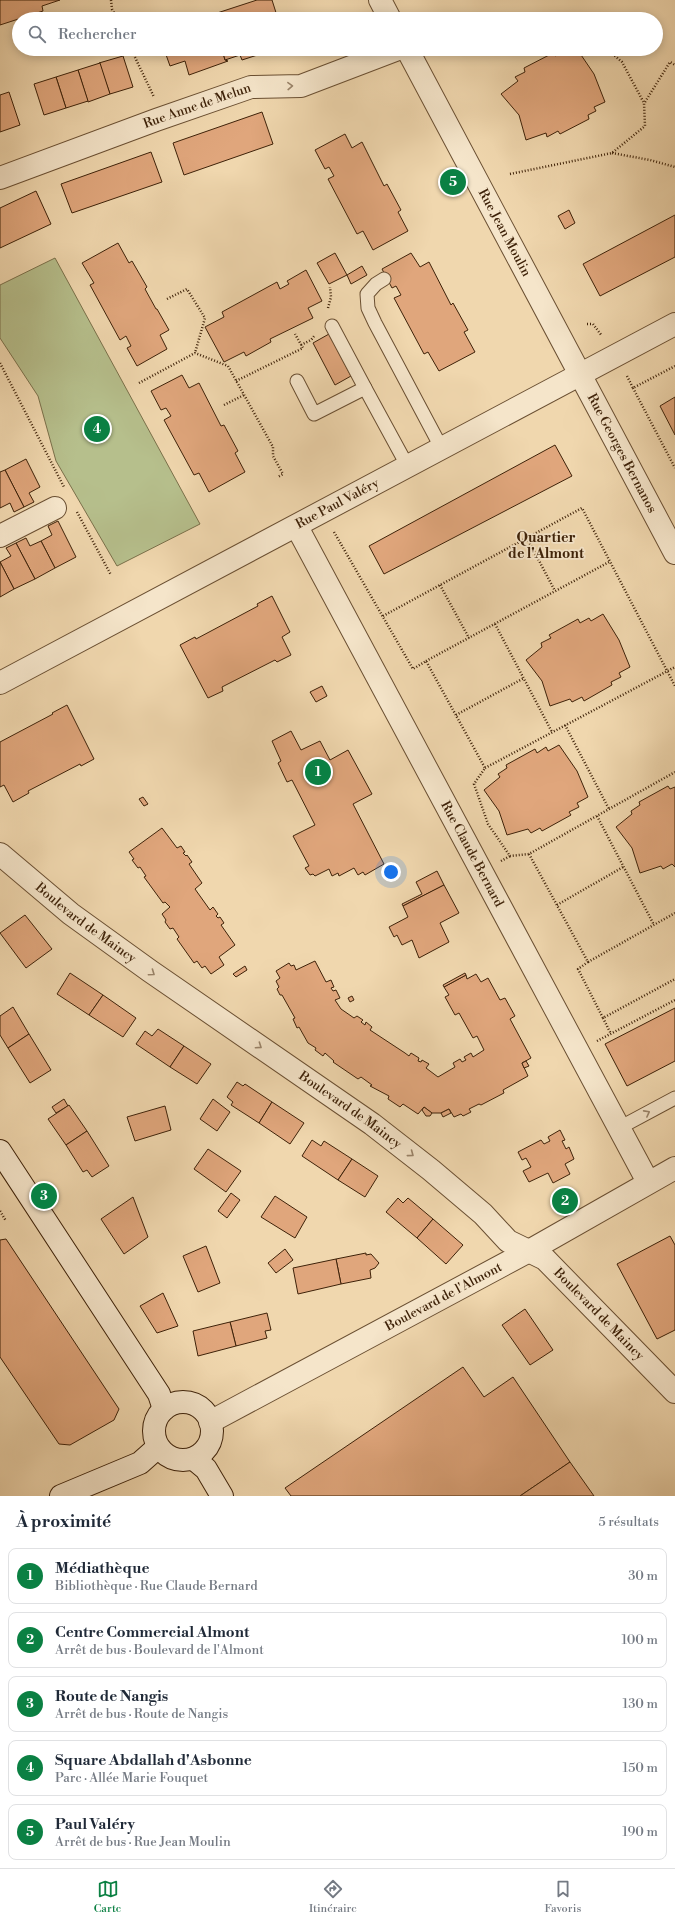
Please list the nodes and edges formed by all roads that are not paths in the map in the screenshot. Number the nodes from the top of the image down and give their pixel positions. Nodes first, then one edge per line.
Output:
1 (380, 0) edge
2 (386, 12) edge
3 (380, 56) edge
4 (411, 56) edge
5 (0, 178) edge
6 (384, 279) dead end
7 (675, 324) edge
8 (332, 326) dead end
9 (580, 375) junction
10 (297, 381) dead end
11 (365, 388) junction
12 (442, 449) junction
13 (408, 467) junction
14 (65, 501) road end
15 (297, 527) junction
16 (0, 536) edge
17 (675, 553) edge
18 (0, 684) edge
19 (0, 854) edge
20 (675, 1098) edge
21 (619, 1128) junction
22 (0, 1151) edge
23 (675, 1168) edge
24 (648, 1182) junction
25 (529, 1251) junction
26 (675, 1392) edge
27 (164, 1409) junction
28 (210, 1422) junction
29 (158, 1447) junction
30 (194, 1459) junction
31 (61, 1496) edge
32 (222, 1496) edge

1 - 2 street
5 -> 3 street, Rue Anne de Melun
4 - 9 street, Rue Jean Moulin
6 - 12 lane
7 - 9 street, Rue Paul Valéry
8 - 11 lane
9 - 12 street, Rue Paul Valéry
9 - 17 street, Rue Georges Bernanos
10 - 11 lane
11 - 13 lane
12 - 13 street, Rue Paul Valéry
13 - 15 street, Rue Paul Valéry
14 - 16 street
15 - 18 street, Rue Paul Valéry
15 - 21 street, Rue Claude Bernard
19 -> 25 street, Boulevard de Maincy
21 -> 20 lane
21 - 24 street, Rue Claude Bernard
22 - 27 street
23 - 24 street, Boulevard de l'Almont
24 - 25 street, Boulevard de l'Almont
25 - 26 street, Boulevard de Maincy
25 - 28 street, Boulevard de l'Almont
27 - 28 street
27 - 29 street
28 - 30 street
29 - 30 street
29 - 31 street
30 - 32 street

